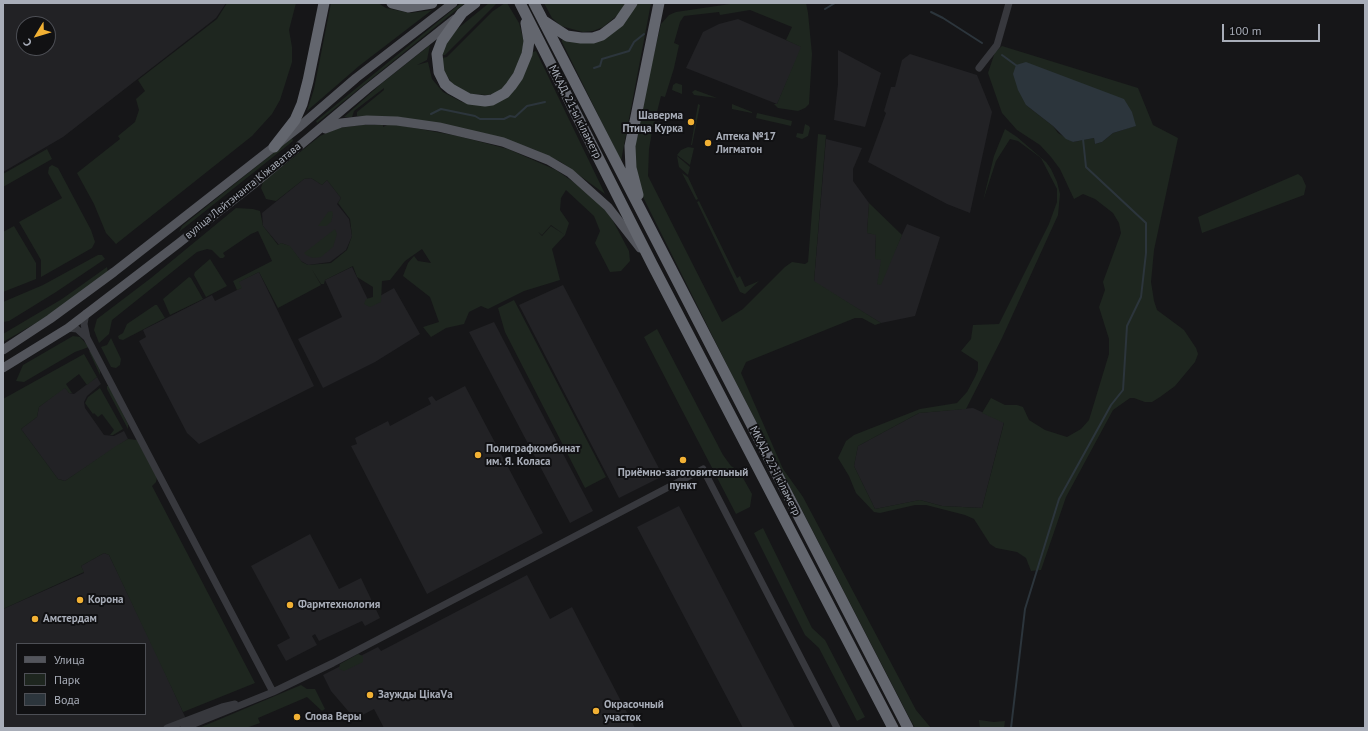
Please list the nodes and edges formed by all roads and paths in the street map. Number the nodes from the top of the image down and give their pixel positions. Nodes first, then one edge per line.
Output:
1 (324, 3) edge
2 (392, 3) edge
3 (432, 3) edge
4 (453, 3) edge
5 (475, 3) edge
6 (534, 3) edge
7 (632, 3) edge
8 (659, 3) edge
9 (1009, 3) edge
10 (522, 7) edge
11 (462, 13) junction
12 (542, 20) junction
13 (979, 68) dead end
14 (311, 116) junction
15 (298, 128) junction
16 (319, 130) junction
17 (304, 143) junction
18 (274, 147) junction
19 (642, 214) joint
20 (630, 221) joint
21 (648, 226) junction
22 (652, 264) junction
23 (86, 313) junction
24 (68, 328) junction
25 (87, 338) junction
26 (3, 350) edge
27 (3, 368) edge
28 (273, 692) junction
29 (256, 699) junction
30 (167, 728) edge
31 (184, 728) edge
32 (837, 728) edge
33 (893, 728) edge
34 (908, 728) edge

1 - 18 highway
2 - 3 highway
4 - 14 main road, вуліца Лейтэнанта Кіжаватава
5 - 11 highway, вуліца Лейтэнанта Кіжаватава
6 - 12 highway, МКАД, 21-ы кіламетр
7 - 12 highway
8 - 21 highway
9 - 13 street
10 - 11 highway
10 - 20 highway, МКАД, 21-ы кіламетр
11 - 16 main road, вуліца Лейтэнанта Кіжаватава
12 - 19 highway, МКАД, 21-ы кіламетр
14 - 15 main road, вуліца Лейтэнанта Кіжаватава
14 - 16 main road
15 - 17 main road
15 - 18 main road, вуліца Лейтэнанта Кіжаватава
16 - 17 main road, вуліца Лейтэнанта Кіжаватава
17 - 22 main road
17 - 23 main road, вуліца Лейтэнанта Кіжаватава
18 - 26 main road, вуліца Лейтэнанта Кіжаватава
19 - 21 highway, МКАД, 22-і кіламетр
20 - 22 highway, МКАД, 22-і кіламетр
21 - 34 highway, МКАД, 22-і кіламетр
22 - 33 highway, МКАД, 22-і кіламетр
23 - 24 main road, вуліца Лейтэнанта Кіжаватава
23 - 25 street
24 - 25 street
24 - 27 main road, вуліца Лейтэнанта Кіжаватава
25 - 28 street
28 - 29 street
28 - 32 street
29 - 30 street
29 - 31 street

